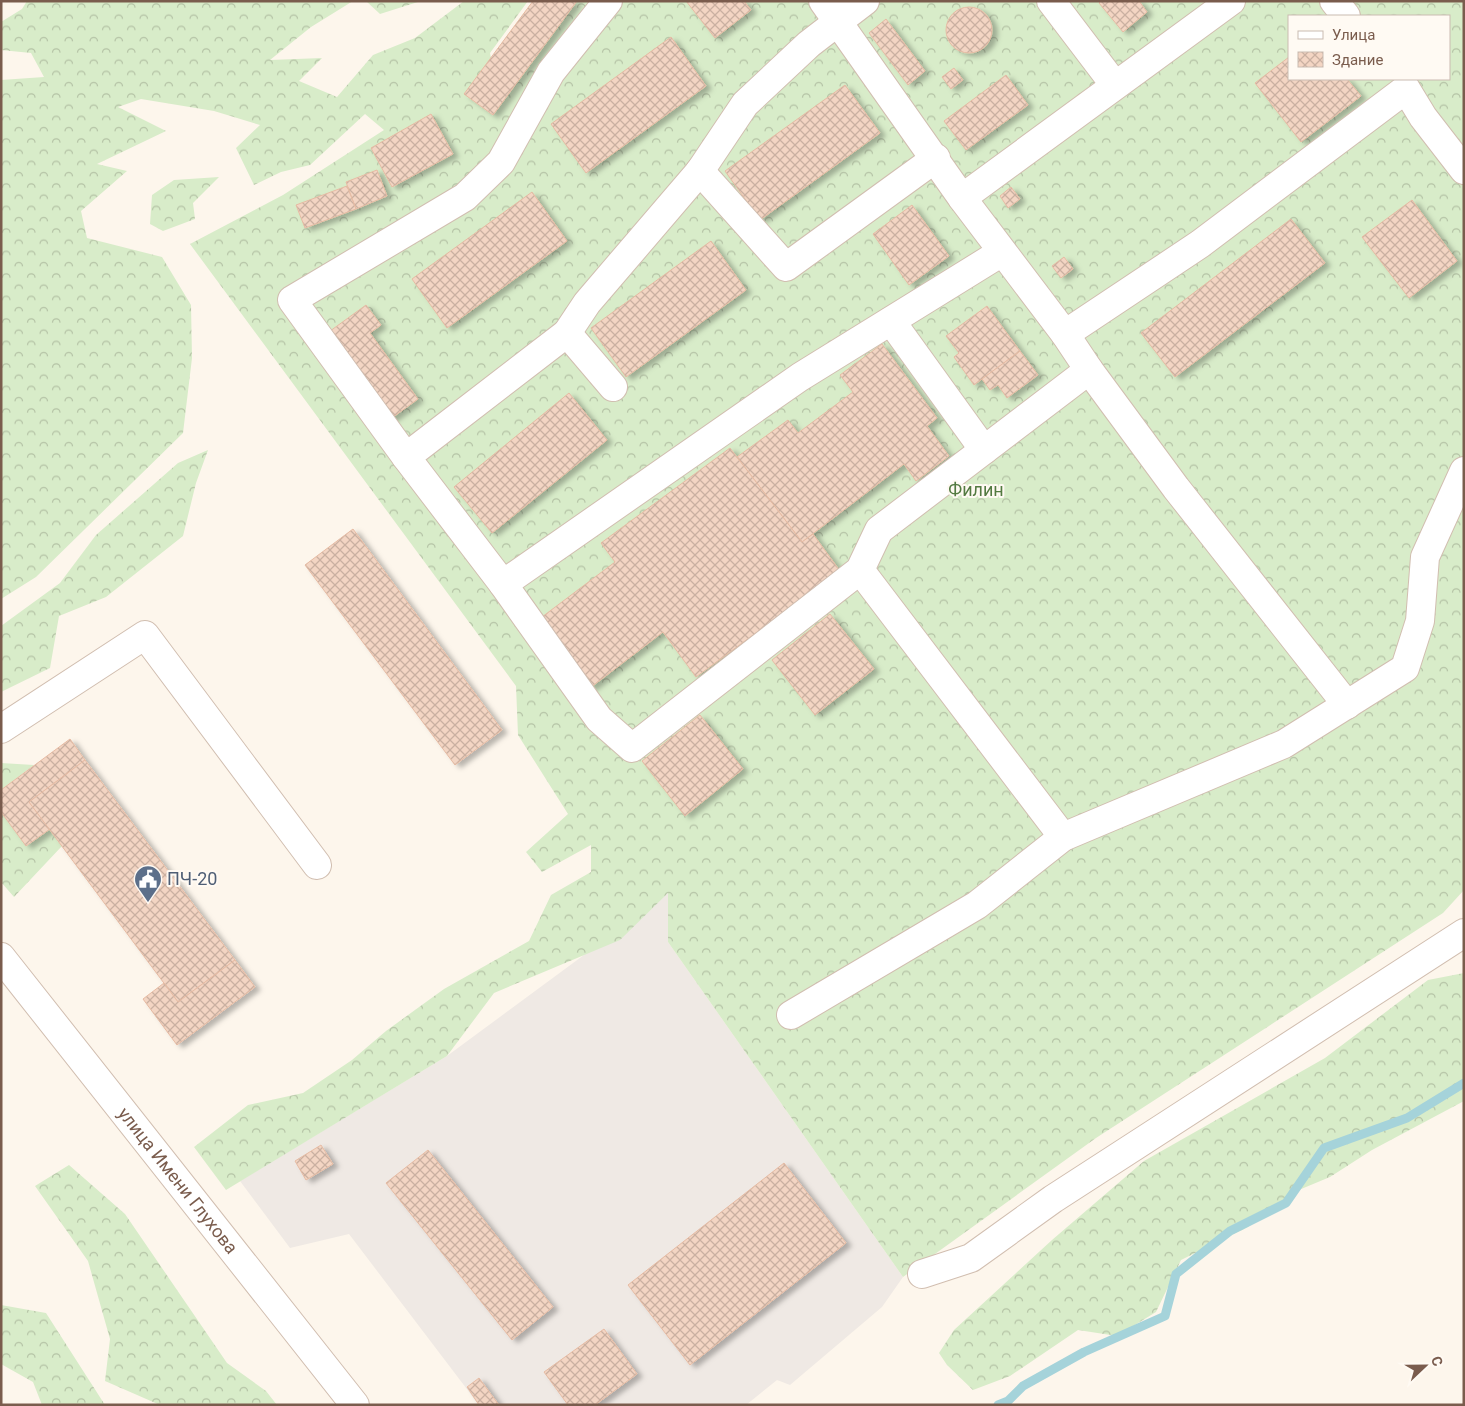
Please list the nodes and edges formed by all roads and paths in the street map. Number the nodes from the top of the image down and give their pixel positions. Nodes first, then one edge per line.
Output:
1 (608, 1) edge
2 (865, 1) edge
3 (1051, 1) edge
4 (1231, 1) edge
5 (1334, 1) edge
6 (830, 11) edge
7 (1345, 15) edge
8 (1114, 84) junction
9 (1402, 84) edge
10 (936, 158) junction
11 (1464, 170) edge
12 (700, 171) junction
13 (962, 198) junction
14 (1002, 252) junction
15 (891, 321) junction
16 (567, 333) junction
17 (1065, 334) junction
18 (1089, 370) junction
19 (613, 387) dead end
20 (984, 450) junction
21 (406, 458) junction
22 (1464, 471) edge
23 (860, 570) junction
24 (503, 584) junction
25 (1347, 705) junction
26 (1, 729) edge
27 (1063, 837) junction
28 (317, 865) dead end
29 (1464, 933) edge
30 (1, 957) edge
31 (791, 1015) dead end
32 (922, 1274) dead end
33 (355, 1405) edge

1 - 21 street
2 - 6 street
3 - 8 street
4 - 8 street
5 - 7 street
6 - 10 street
6 - 12 street
8 - 13 street
9 - 11 street
9 - 17 street
10 - 12 street
10 - 13 street
12 - 16 street
13 - 14 street
14 - 15 street
14 - 17 street
15 - 20 street
15 - 24 street
16 - 19 street
16 - 21 street
17 - 18 street
18 - 20 street
18 - 25 street
20 - 23 street
21 - 24 street
22 - 25 street
23 - 24 street
23 - 27 street
25 - 27 street
26 - 28 street
27 - 31 street
29 - 32 street
30 - 33 street, улица Имени Глухова

